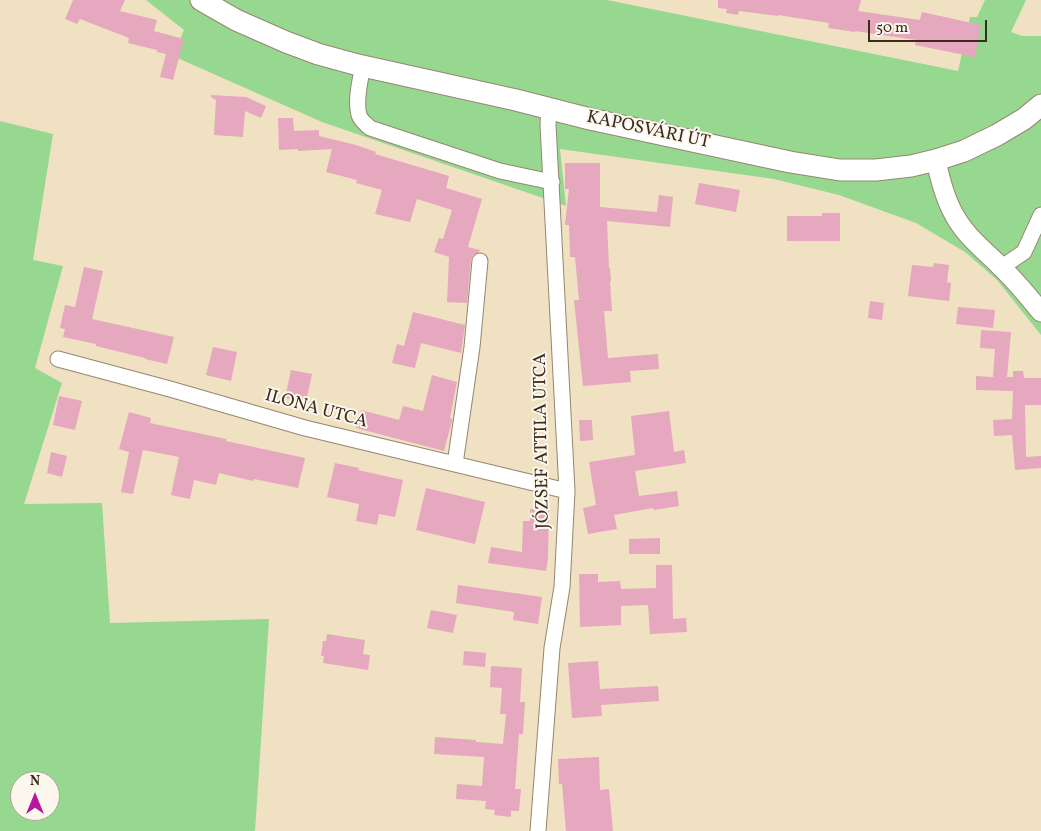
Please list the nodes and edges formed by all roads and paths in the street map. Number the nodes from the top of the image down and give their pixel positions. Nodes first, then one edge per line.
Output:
1 (201, 0) edge
2 (363, 66) junction
3 (1041, 105) edge
4 (549, 109) junction
5 (936, 160) junction
6 (552, 182) junction
7 (1041, 215) edge
8 (480, 261) dead end
9 (1002, 267) junction
10 (1041, 312) edge
11 (58, 359) dead end
12 (455, 464) junction
13 (567, 491) junction
14 (538, 831) edge

1 - 2 main road, KAPOSVÁRI ÚT
2 - 4 main road, KAPOSVÁRI ÚT
2 - 6 street
3 - 5 main road, KAPOSVÁRI ÚT
4 - 5 main road, KAPOSVÁRI ÚT
4 - 6 street, JÓZSEF ATTILA UTCA
5 - 9 street
6 - 13 street, JÓZSEF ATTILA UTCA
7 - 9 street
8 - 12 street
9 - 10 street
11 - 12 street, ILONA UTCA
12 - 13 street, ILONA UTCA
13 - 14 street, JÓZSEF ATTILA UTCA

